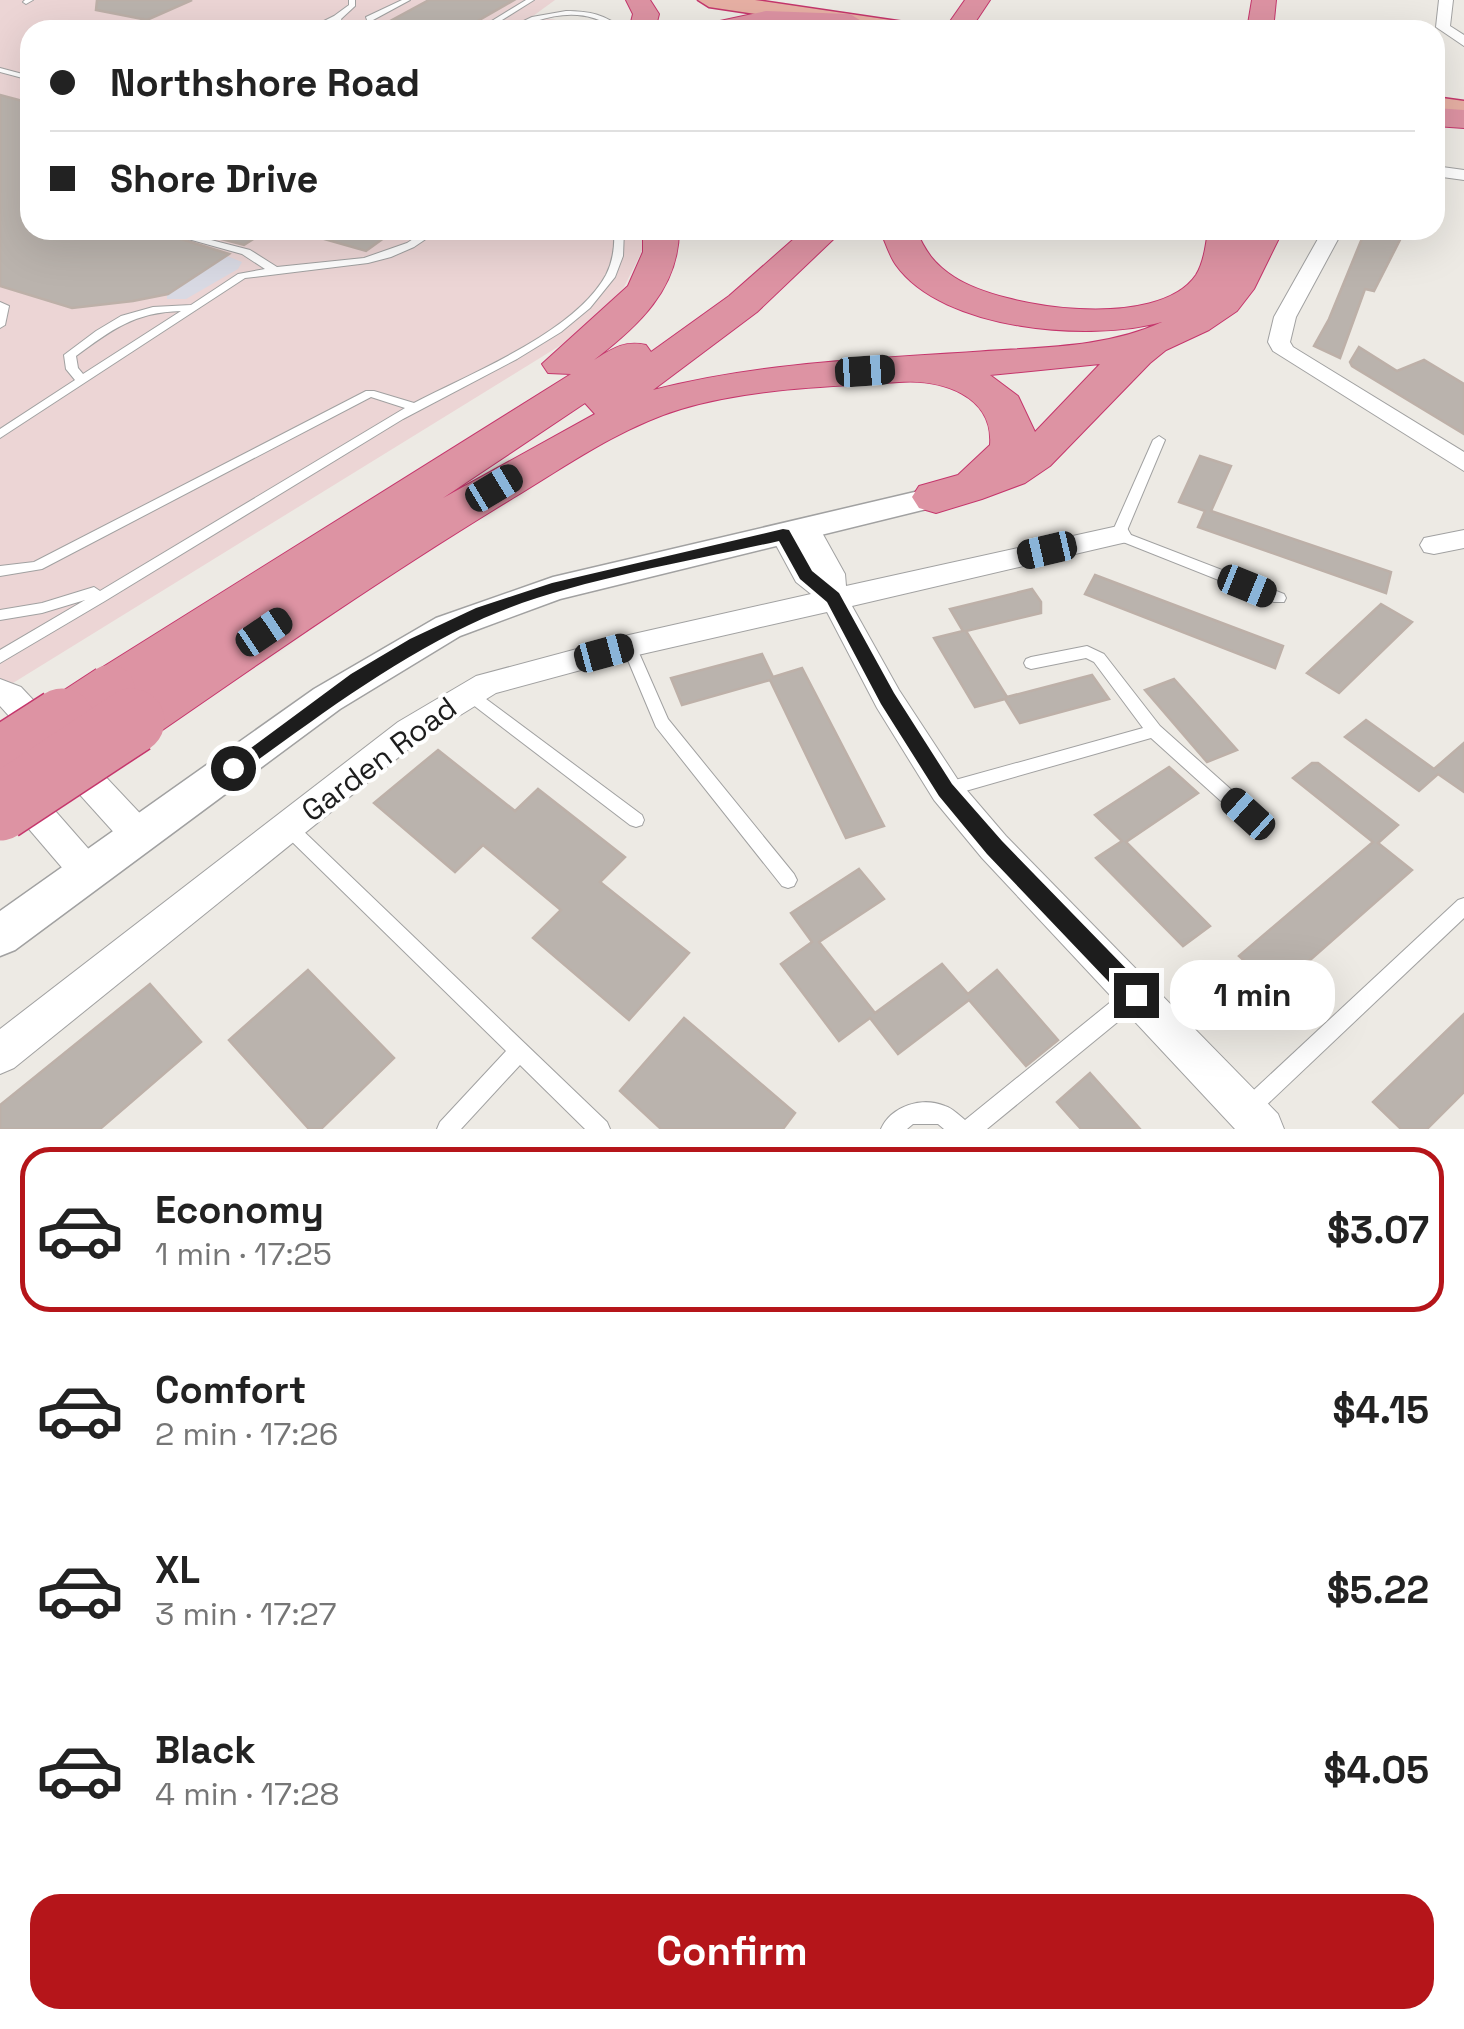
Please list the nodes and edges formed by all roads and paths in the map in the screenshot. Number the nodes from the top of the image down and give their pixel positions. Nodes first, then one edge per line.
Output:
1 (352, 0) edge
2 (407, 0) edge
3 (531, 0) edge
4 (709, 0) edge
5 (756, 0) edge
6 (785, 0) edge
7 (1000, 0) edge
8 (977, 9) edge
9 (843, 17) junction
10 (337, 18) joint
11 (332, 20) edge
12 (370, 20) edge
13 (498, 20) edge
14 (532, 20) edge
15 (605, 20) edge
16 (761, 20) edge
17 (863, 20) edge
18 (200, 240) edge
19 (419, 240) edge
20 (619, 240) edge
21 (660, 240) edge
22 (783, 240) edge
23 (814, 240) edge
24 (899, 240) edge
25 (1224, 240) edge
26 (1259, 240) edge
27 (1328, 240) edge
28 (273, 269) junction
29 (0, 305) edge
30 (192, 308) junction
31 (0, 325) edge
32 (1156, 340) junction
33 (897, 368) junction
34 (82, 380) junction
35 (414, 407) junction
36 (0, 434) edge
37 (1158, 440) dead end
38 (1464, 463) edge
39 (936, 497) junction
40 (795, 532) junction
41 (1118, 534) junction
42 (1464, 539) edge
43 (1434, 545) dead end
44 (359, 568) junction
45 (0, 571) edge
46 (136, 573) junction
47 (834, 598) junction
48 (1279, 598) dead end
49 (0, 615) edge
50 (210, 626) junction
51 (629, 646) junction
52 (0, 657) edge
53 (1031, 663) dead end
54 (0, 691) edge
55 (468, 693) junction
56 (124, 704) junction
57 (1154, 731) junction
58 (0, 761) edge
59 (0, 771) edge
60 (946, 790) junction
61 (0, 808) edge
62 (1248, 814) dead end
63 (636, 820) dead end
64 (288, 828) junction
65 (139, 836) junction
66 (88, 873) junction
67 (788, 880) dead end
68 (1464, 906) edge
69 (0, 936) edge
70 (1136, 995) junction
71 (519, 1052) junction
72 (0, 1054) edge
73 (1254, 1120) edge
74 (447, 1129) edge
75 (600, 1129) edge
76 (891, 1129) edge
77 (960, 1129) edge
78 (971, 1129) edge

1 - 10 lane
2 - 12 lane
3 - 13 lane
4 - 9 highway
5 - 9 highway
6 - 9 highway
7 - 8 highway
9 - 16 highway
9 - 17 highway
10 - 11 lane
14 - 15 lane
18 - 28 lane
19 - 28 lane
20 - 35 lane
21 - 50 highway
22 - 50 highway
23 - 44 highway
24 - 25 highway
26 - 32 highway
27 - 38 street
28 - 30 lane
29 - 31 lane
30 - 34 lane
30 - 34 lane
32 - 33 highway
32 - 39 highway
33 - 39 highway
33 - 44 highway
34 - 36 lane
35 - 45 lane
35 - 46 lane
37 - 41 lane
39 - 40 street
40 - 47 street
40 - 65 street
41 - 47 street, Garden Road
41 - 48 lane
42 - 43 street
44 - 56 highway
46 - 49 lane
46 - 52 lane
47 - 51 street, Garden Road
47 - 60 street
50 - 56 highway
51 - 55 street, Garden Road
51 - 67 lane
53 - 57 lane
54 - 65 street
55 - 63 lane
55 - 64 street, Garden Road
56 - 58 highway, bridge
56 - 61 highway, bridge
57 - 60 lane
57 - 62 lane
59 - 66 street
60 - 70 street
64 - 71 lane
64 - 72 street, Garden Road
65 - 66 street
66 - 69 street
68 - 73 lane
70 - 73 street
70 - 78 lane
71 - 74 lane
71 - 75 lane
76 - 77 lane

